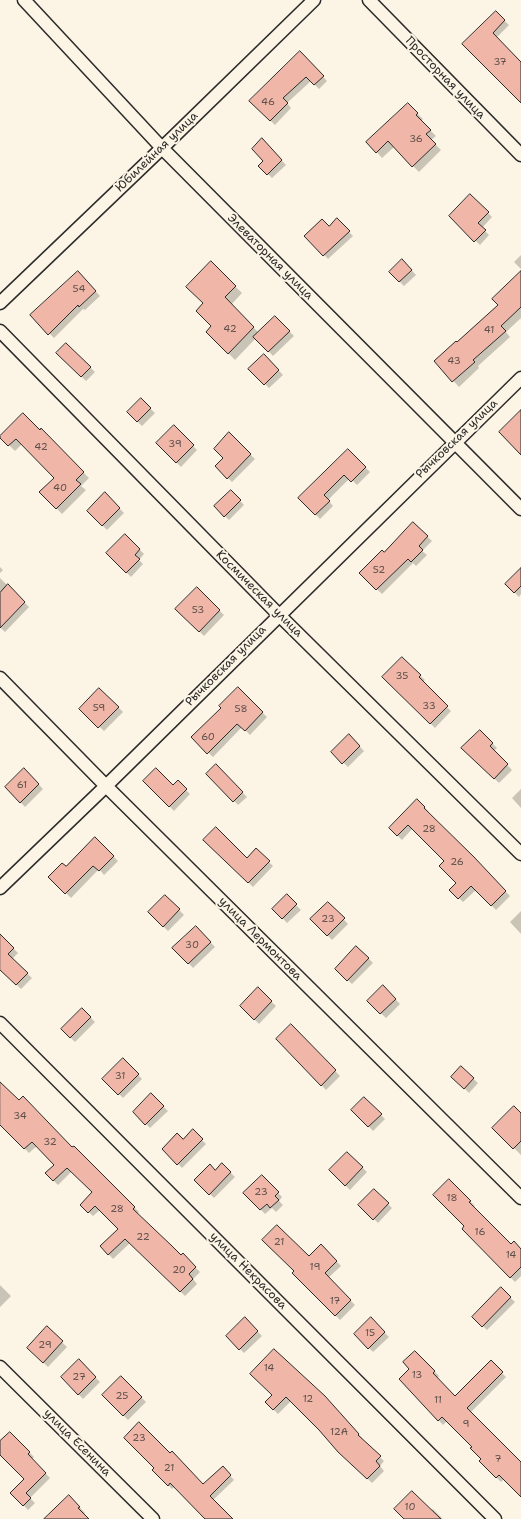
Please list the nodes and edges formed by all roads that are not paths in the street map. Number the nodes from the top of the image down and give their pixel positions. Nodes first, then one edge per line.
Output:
1 (24, 0) edge
2 (314, 0) edge
3 (369, 0) edge
4 (162, 148) junction
5 (521, 155) edge
6 (0, 303) edge
7 (0, 331) edge
8 (521, 378) edge
9 (454, 443) junction
10 (521, 509) edge
11 (278, 615) junction
12 (0, 678) edge
13 (106, 786) junction
14 (521, 854) edge
15 (0, 888) edge
16 (0, 1023) edge
17 (521, 1198) edge
18 (0, 1367) edge
19 (153, 1519) edge
20 (495, 1519) edge

1 - 4 street, Элеваторная улица
2 - 4 street, Юбилейная улица
3 - 5 street, Просторная улица
4 - 6 street, Юбилейная улица
4 - 9 street, Элеваторная улица
7 - 11 street, Космическая улица
8 - 9 street, Рычковская улица
9 - 10 street, Элеваторная улица
9 - 11 street, Рычковская улица
11 - 13 street, Рычковская улица
11 - 14 street, Космическая улица
12 - 13 street, улица Лермонтова
13 - 15 street, Рычковская улица
13 - 17 street, улица Лермонтова
16 - 20 street, улица Некрасова
18 - 19 street, улица Есенина

